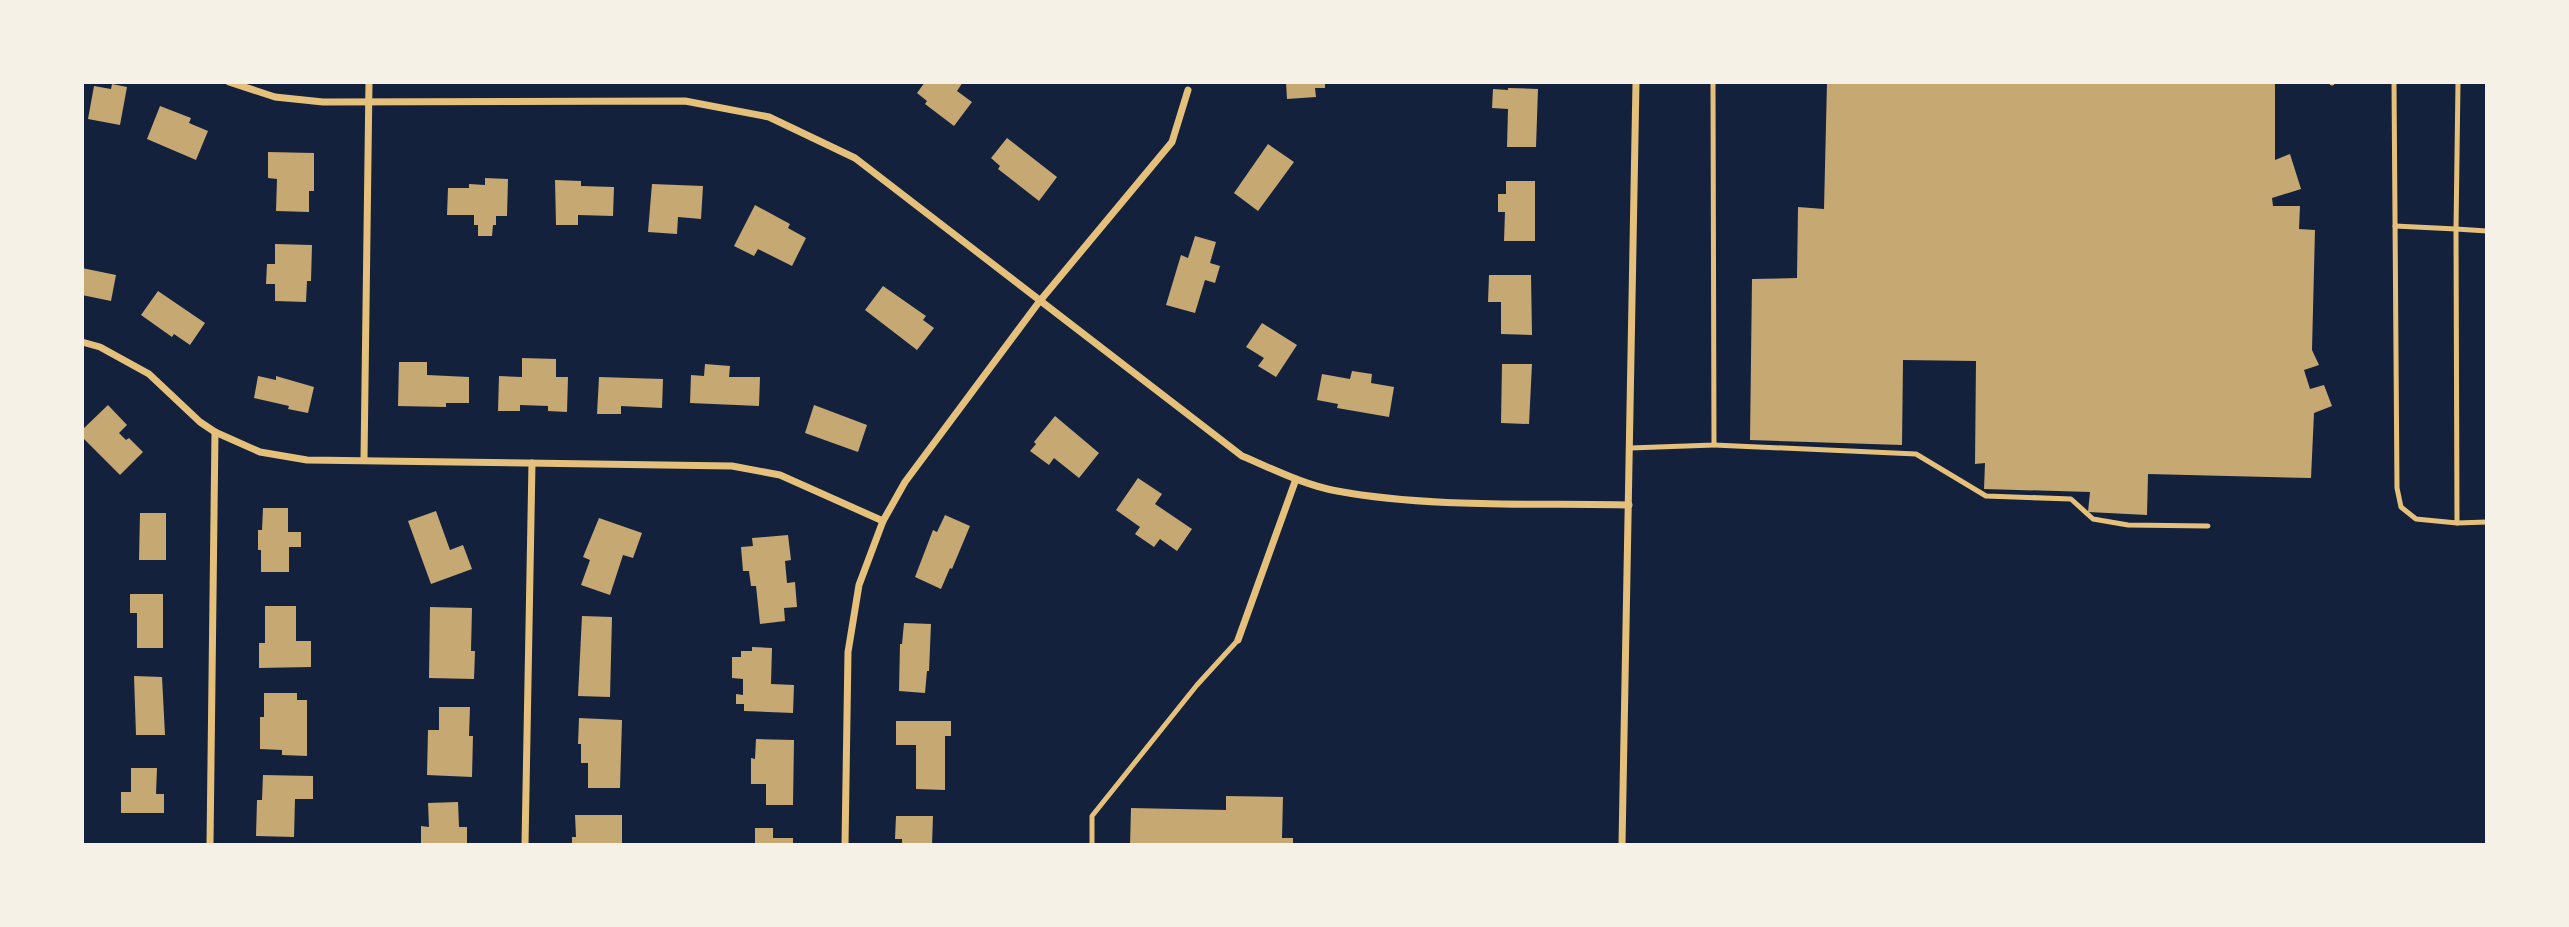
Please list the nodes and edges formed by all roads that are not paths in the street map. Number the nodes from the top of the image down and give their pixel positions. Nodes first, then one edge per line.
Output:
1 (229, 82) edge
2 (369, 82) edge
3 (1636, 82) edge
4 (1713, 82) edge
5 (2393, 82) edge
6 (2458, 82) edge
7 (1188, 90) dead end
8 (369, 101) junction
9 (2395, 226) junction
10 (2456, 229) junction
11 (2487, 231) edge
12 (1040, 302) junction
13 (82, 342) edge
14 (215, 432) junction
15 (1714, 445) junction
16 (1630, 448) junction
17 (364, 460) junction
18 (532, 463) junction
19 (1296, 479) junction
20 (1629, 505) junction
21 (883, 521) junction
22 (2487, 522) edge
23 (2457, 523) junction
24 (2208, 526) dead end
25 (1238, 640) joint
26 (210, 845) edge
27 (525, 845) edge
28 (845, 845) edge
29 (1092, 845) edge
30 (1622, 845) edge

1 - 8 street
2 - 8 street
3 - 16 street
4 - 15 lane
5 - 9 lane
6 - 10 lane
7 - 12 street
8 - 12 street
8 - 17 street
9 - 10 lane
9 - 23 lane
10 - 11 lane
10 - 23 lane
12 - 19 street
12 - 21 street
13 - 14 street
14 - 17 street
14 - 26 street
15 - 16 lane
15 - 24 lane
16 - 20 street
17 - 18 street
18 - 21 street
18 - 27 street
19 - 20 street
19 - 25 street
20 - 30 street
21 - 28 street
22 - 23 lane
25 - 29 lane

